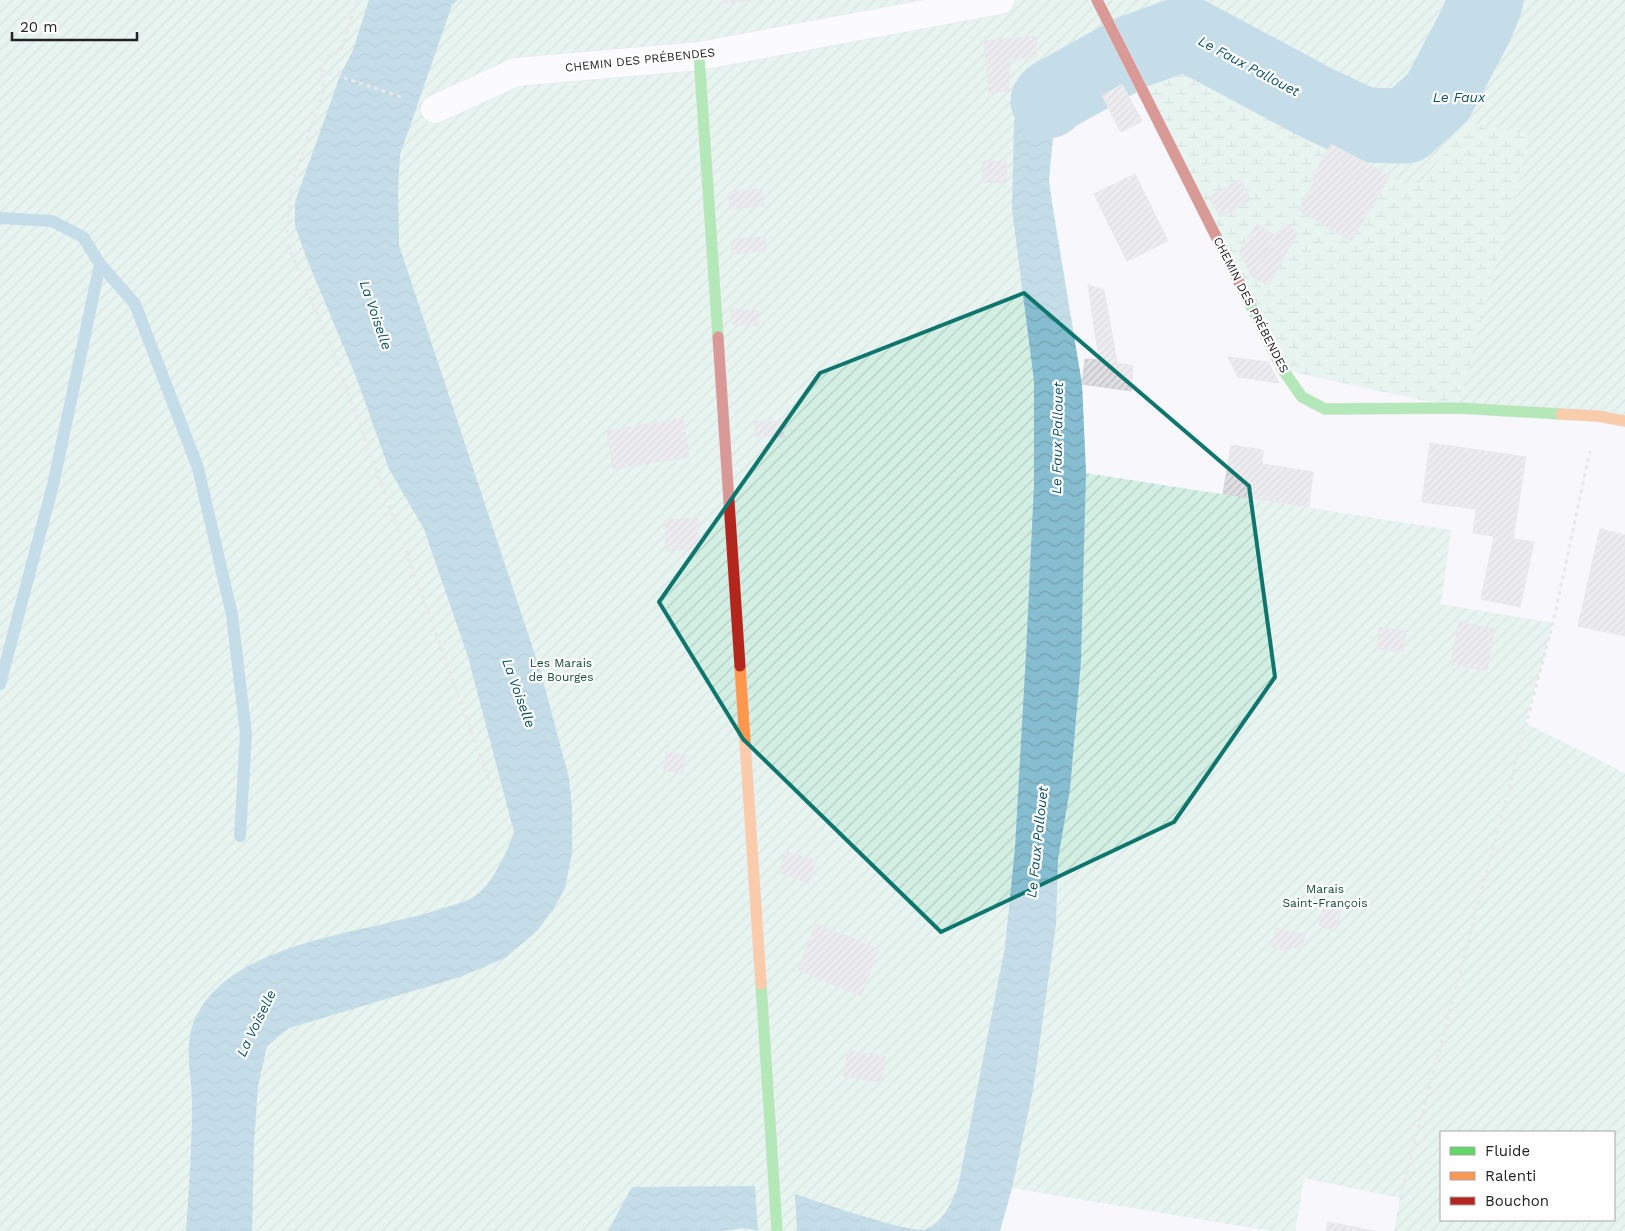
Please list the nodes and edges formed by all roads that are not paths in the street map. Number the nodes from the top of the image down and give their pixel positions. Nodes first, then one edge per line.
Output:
1 (1000, 0) edge
2 (1097, 0) edge
3 (699, 56) junction
4 (435, 109) road end
5 (1625, 421) edge
6 (777, 1231) edge

1 - 3 street, CHEMIN DES PRÉBENDES
2 - 5 street, CHEMIN DES PRÉBENDES
3 - 4 street, CHEMIN DES PRÉBENDES
3 - 6 street

